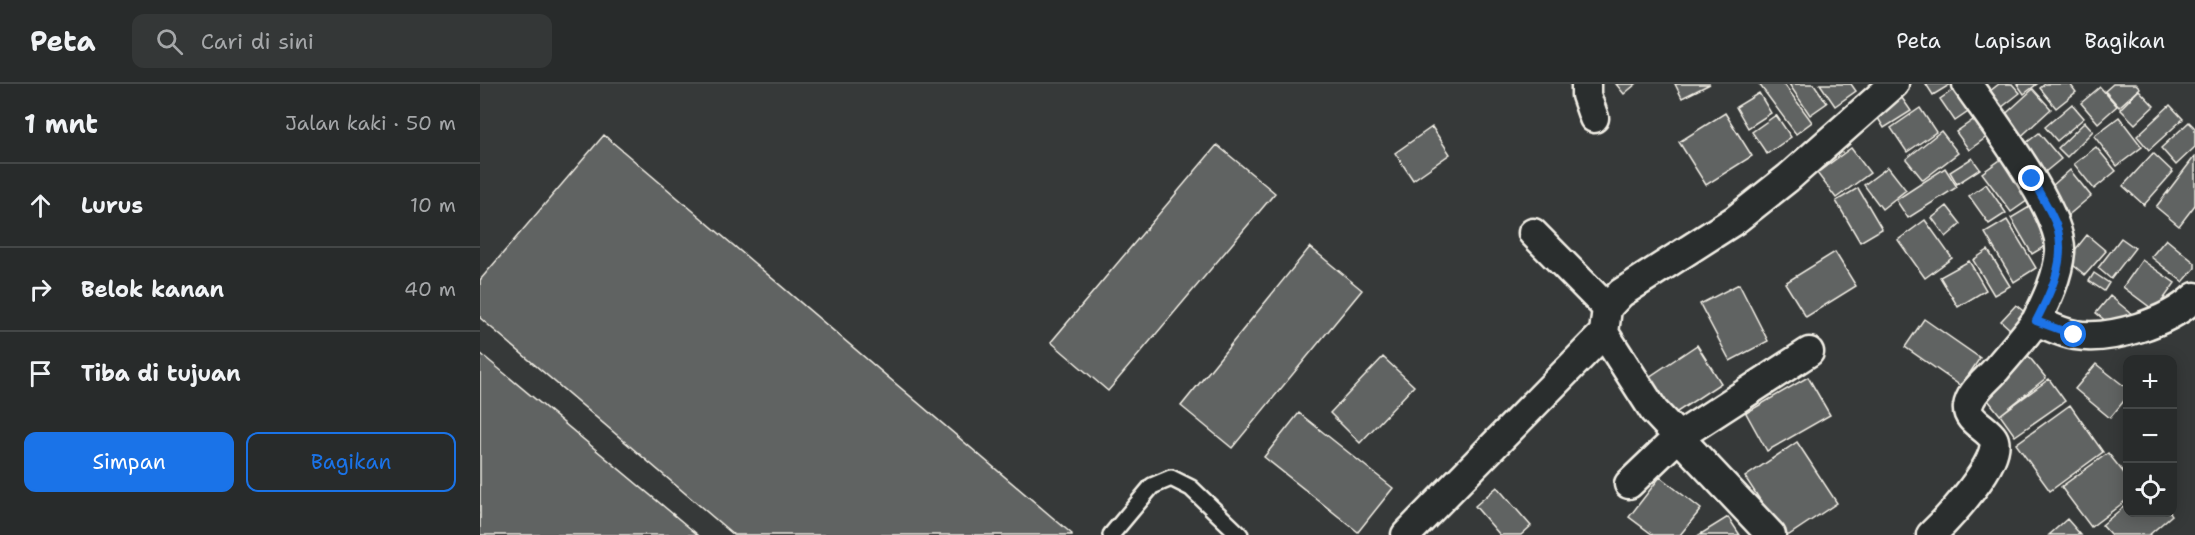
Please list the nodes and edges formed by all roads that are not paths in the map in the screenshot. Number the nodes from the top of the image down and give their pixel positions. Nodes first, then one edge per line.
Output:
1 (1586, 84) edge
2 (1894, 84) edge
3 (1967, 84) edge
4 (1594, 118) dead end
5 (1533, 233) dead end
6 (2195, 297) edge
7 (1605, 321) junction
8 (2036, 321) junction
9 (1809, 352) dead end
10 (1678, 437) junction
11 (1629, 484) dead end
12 (1111, 535) edge
13 (1240, 535) edge
14 (1406, 535) edge
15 (1770, 535) edge
16 (1931, 535) edge

1 - 4 street
2 - 7 street
3 - 8 street
5 - 7 street
6 - 8 street
7 - 10 street
7 - 14 street
8 - 16 street
9 - 10 street
10 - 11 street
10 - 15 street
12 - 13 lane

